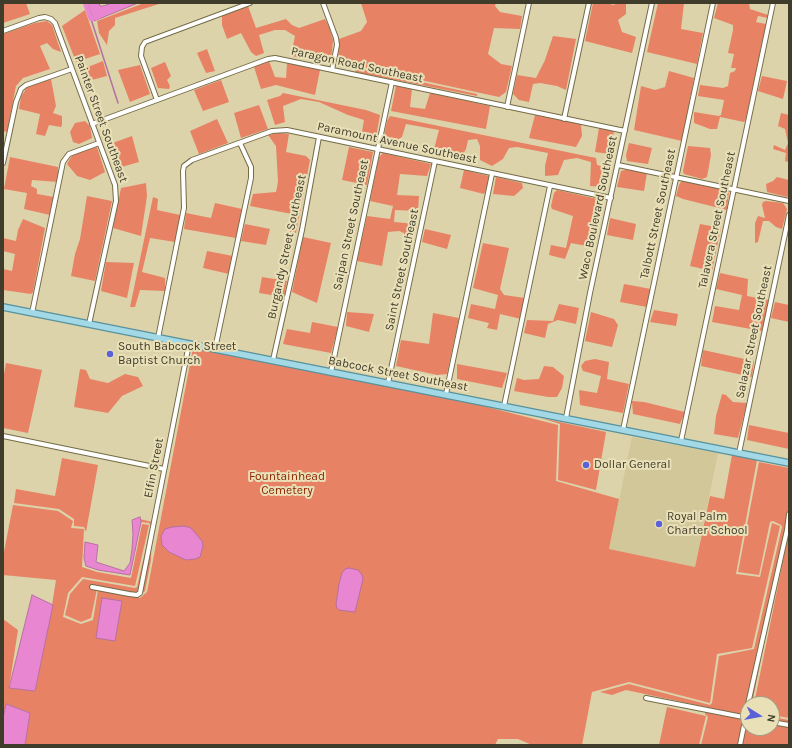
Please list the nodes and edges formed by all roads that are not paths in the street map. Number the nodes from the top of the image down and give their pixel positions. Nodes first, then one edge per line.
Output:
1 (250, 3) edge
2 (323, 3) edge
3 (529, 3) edge
4 (589, 3) edge
5 (652, 3) edge
6 (713, 3) edge
7 (773, 3) edge
8 (3, 31) edge
9 (72, 69) junction
10 (332, 70) junction
11 (392, 82) junction
12 (157, 100) junction
13 (507, 107) junction
14 (564, 119) junction
15 (92, 124) junction
16 (625, 131) junction
17 (319, 137) junction
18 (99, 142) junction
19 (240, 143) junction
20 (377, 150) junction
21 (3, 162) edge
22 (435, 162) junction
23 (618, 165) junction
24 (492, 174) junction
25 (676, 177) junction
26 (550, 186) junction
27 (734, 189) junction
28 (611, 198) junction
29 (789, 201) edge
30 (789, 215) edge
31 (3, 307) edge
32 (32, 313) junction
33 (89, 324) junction
34 (158, 338) junction
35 (189, 344) junction
36 (215, 348) junction
37 (273, 360) junction
38 (331, 372) junction
39 (388, 383) junction
40 (446, 394) junction
41 (504, 406) junction
42 (566, 418) junction
43 (623, 430) junction
44 (3, 436) edge
45 (682, 441) junction
46 (739, 453) junction
47 (789, 464) edge
48 (164, 469) junction
49 (789, 514) edge
50 (92, 587) dead end
51 (750, 696) edge
52 (646, 698) dead end
53 (740, 717) edge

1 - 12 street
2 - 10 street
3 - 13 street
4 - 14 street
5 - 16 street, Waco Boulevard Southeast
6 - 25 street, Talbott Street Southeast
7 - 27 street, Talavera Street Southeast
8 - 9 street, Painter Street Southeast
9 - 15 street, Painter Street Southeast
9 - 21 street
10 - 11 street, Paragon Road Southeast
10 - 12 street, Paragon Road Southeast
11 - 13 street, Paragon Road Southeast
11 - 20 street, Saipan Street Southeast
12 - 15 street, Paragon Road Southeast
13 - 14 street, Paragon Road Southeast
14 - 16 street, Paragon Road Southeast
15 - 18 street, Painter Street Southeast
16 - 23 street, Waco Boulevard Southeast
17 - 19 street, Paramount Avenue Southeast
17 - 20 street, Paramount Avenue Southeast
17 - 37 street, Burgandy Street Southeast
18 - 32 street
18 - 33 street, Painter Street Southeast
19 - 34 street, Paramount Avenue Southeast
19 - 36 street
20 - 22 street, Paramount Avenue Southeast
20 - 38 street, Saipan Street Southeast
22 - 24 street, Paramount Avenue Southeast
22 - 39 street, Saint Street Southeast
23 - 25 street
23 - 28 street, Waco Boulevard Southeast
24 - 26 street, Paramount Avenue Southeast
24 - 40 street
25 - 27 street
25 - 43 street, Talbott Street Southeast
26 - 28 street, Paramount Avenue Southeast
26 - 41 street
27 - 29 street
27 - 45 street, Talavera Street Southeast
28 - 42 street, Waco Boulevard Southeast
30 - 46 street, Salazar Street Southeast
31 - 32 main road, Babcock Street Southeast
32 - 33 main road, Babcock Street Southeast
33 - 34 main road, Babcock Street Southeast
34 - 35 main road, Babcock Street Southeast
35 - 36 main road, Babcock Street Southeast
35 - 48 street, Elfin Street
36 - 37 main road, Babcock Street Southeast
37 - 38 main road, Babcock Street Southeast
38 - 39 main road, Babcock Street Southeast
39 - 40 main road, Babcock Street Southeast
40 - 41 main road, Babcock Street Southeast
41 - 42 main road, Babcock Street Southeast
42 - 43 main road, Babcock Street Southeast
43 - 45 main road, Babcock Street Southeast
44 - 48 street
45 - 46 main road, Babcock Street Southeast
46 - 47 main road, Babcock Street Southeast
48 - 50 street, Elfin Street
49 - 51 street
52 - 53 street

